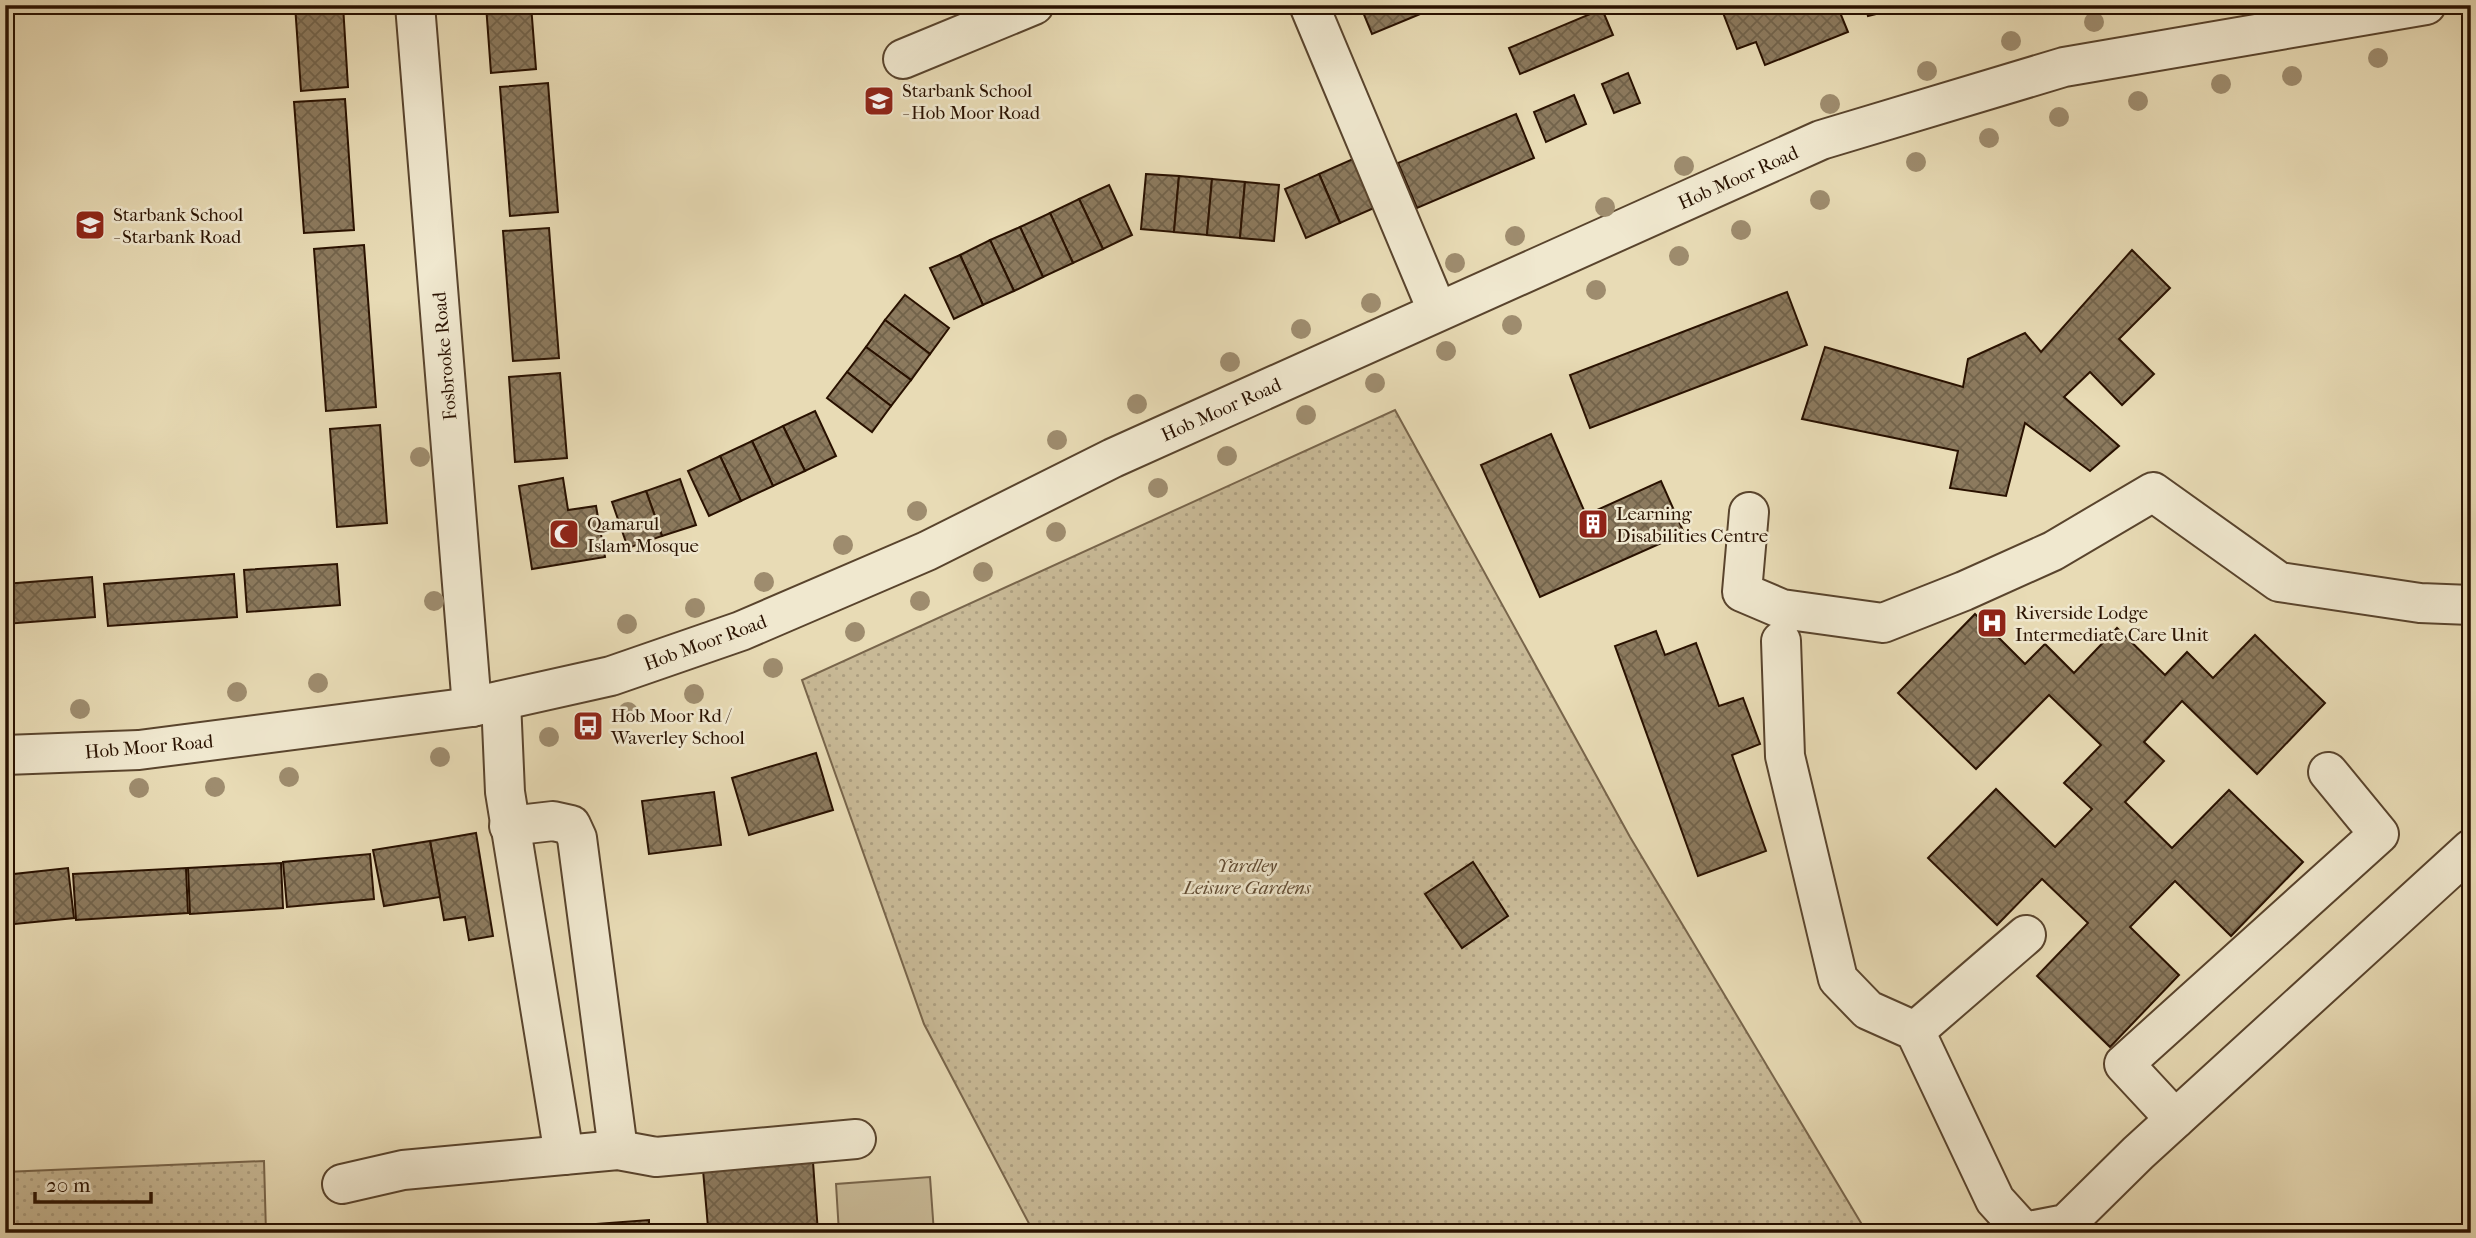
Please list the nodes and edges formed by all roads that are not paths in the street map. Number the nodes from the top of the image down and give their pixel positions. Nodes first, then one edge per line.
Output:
1 (415, 5) edge
2 (1034, 5) edge
3 (1309, 5) edge
4 (2426, 5) edge
5 (2323, 14) edge
6 (903, 59) dead end
7 (1437, 310) junction
8 (1749, 512) dead end
9 (2471, 605) edge
10 (1781, 641) dead end
11 (487, 704) junction
12 (5, 755) edge
13 (2328, 772) dead end
14 (509, 826) junction
15 (2471, 849) edge
16 (2026, 935) dead end
17 (1915, 1031) junction
18 (2175, 1119) junction
19 (856, 1139) dead end
20 (618, 1150) junction
21 (564, 1155) junction
22 (342, 1184) dead end

1 - 11 street, Fosbrooke Road
2 - 6 street
3 - 7 street
4 - 5 street, Hob Moor Road
5 - 7 street, Hob Moor Road
7 - 11 street, Hob Moor Road
8 - 9 street
10 - 17 street
11 - 12 street, Hob Moor Road
11 - 14 street, Fosbrooke Road
13 - 18 street
14 - 20 street
14 - 21 street, Fosbrooke Road
15 - 18 street
16 - 17 street
17 - 18 street
19 - 20 street
20 - 21 street
21 - 22 street

